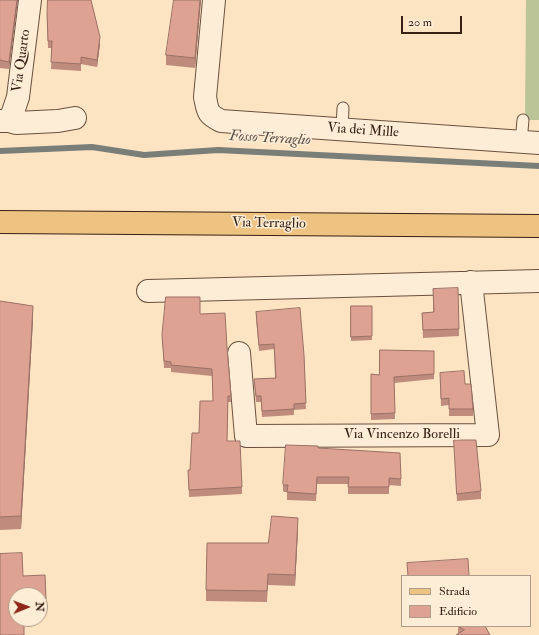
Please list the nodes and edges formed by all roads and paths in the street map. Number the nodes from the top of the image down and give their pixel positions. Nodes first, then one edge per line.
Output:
1 (30, 0) edge
2 (214, 0) edge
3 (75, 118) dead end
4 (523, 120) dead end
5 (4, 121) edge
6 (530, 143) edge
7 (0, 222) edge
8 (539, 226) edge
9 (539, 281) edge
10 (471, 282) junction
11 (148, 291) dead end
12 (239, 353) dead end

1 - 5 street, Via Quarto
2 - 6 street, Via dei Mille
3 - 5 street, Via Quarto
4 - 6 lane
7 - 8 main road, Via Terraglio
9 - 10 street
10 - 11 street
10 - 12 street, Via Vincenzo Borelli

